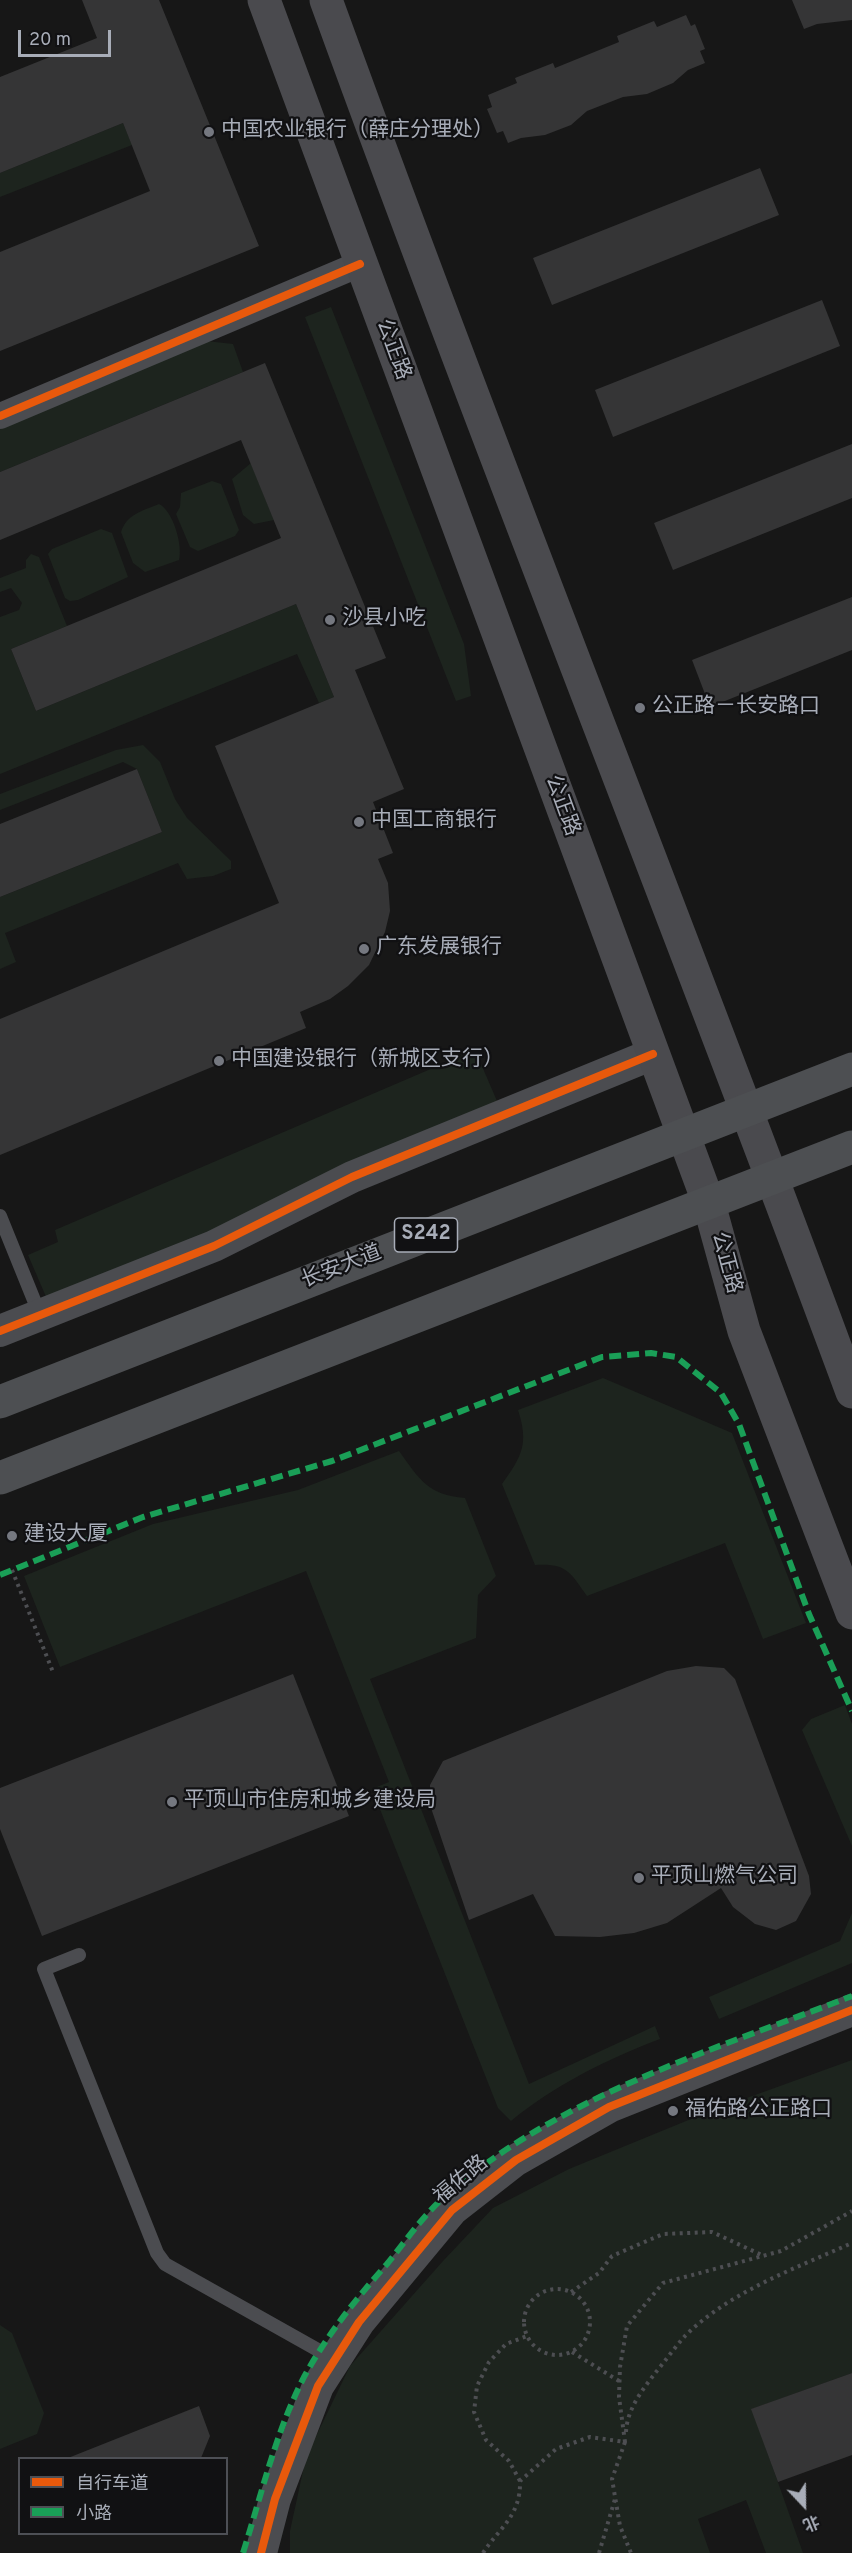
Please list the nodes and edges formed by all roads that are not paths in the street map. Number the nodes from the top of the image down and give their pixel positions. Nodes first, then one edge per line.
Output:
1 (264, 0) edge
2 (326, 0) edge
3 (360, 264) junction
4 (0, 416) edge
5 (653, 1054) junction
6 (852, 1069) edge
7 (747, 1111) junction
8 (683, 1136) junction
9 (852, 1148) edge
10 (773, 1179) junction
11 (709, 1204) junction
12 (0, 1216) edge
13 (5, 1244) edge
14 (40, 1314) junction
15 (0, 1330) edge
16 (852, 1392) edge
17 (0, 1402) edge
18 (0, 1478) edge
19 (852, 1613) edge
20 (79, 1955) dead end
21 (852, 2010) edge
22 (334, 2359) junction
23 (261, 2553) edge

1 - 3 main road, 公正路
2 - 7 main road
3 - 4 street
3 - 5 main road, 公正路
5 - 8 main road, 公正路
5 - 14 street
6 - 7 main road, 长安大道 / S242
7 - 8 main road, 长安大道 / S242
7 - 10 main road
8 - 11 main road, 公正路
8 - 17 main road, 长安大道 / S242
9 - 10 main road
10 - 11 main road
10 - 16 main road
11 - 18 main road
11 - 19 main road, 公正路
12 - 13 lane
13 - 14 lane
14 - 15 street
20 - 22 lane
21 - 22 street, 福佑路
22 - 23 street, 福佑路

